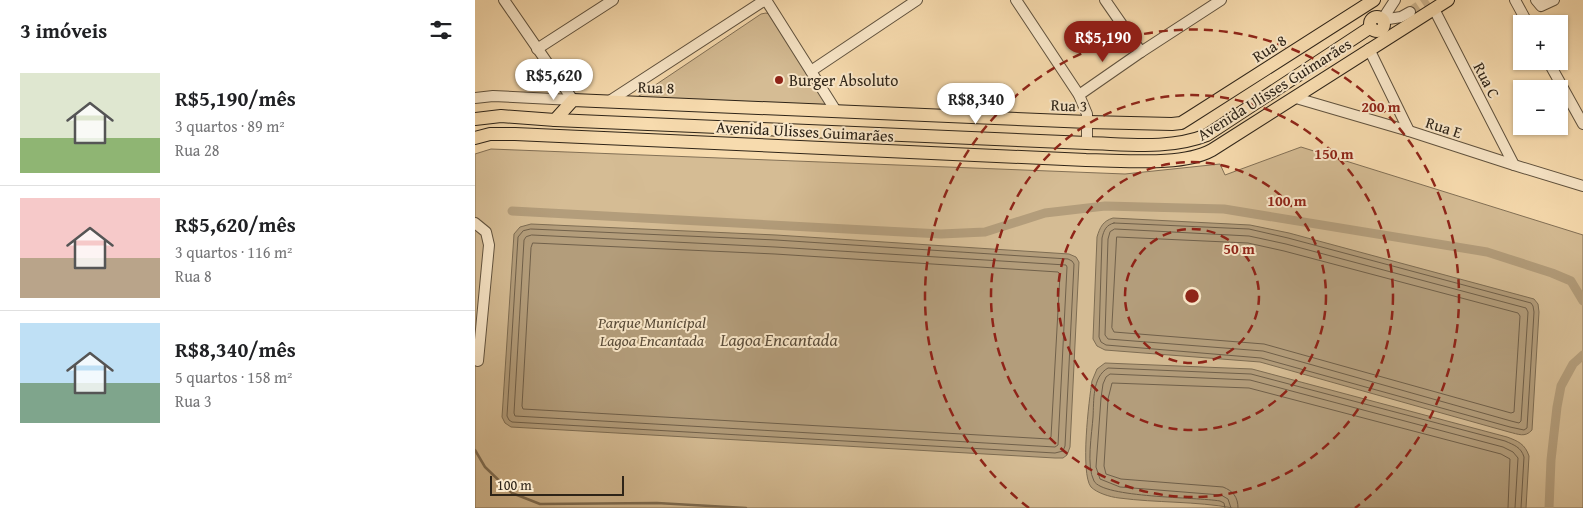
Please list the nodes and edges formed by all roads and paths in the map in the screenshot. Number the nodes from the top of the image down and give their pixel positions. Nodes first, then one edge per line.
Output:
1 (503, 0) edge
2 (613, 0) edge
3 (766, 0) edge
4 (917, 0) edge
5 (1016, 0) edge
6 (1105, 0) edge
7 (1221, 0) edge
8 (1374, 0) edge
9 (1395, 0) edge
10 (1448, 0) edge
11 (1515, 0) edge
12 (1536, 0) edge
13 (1554, 0) edge
14 (1356, 4) edge
15 (1434, 9) junction
16 (1410, 12) tunnel mouth
17 (1523, 15) edge
18 (1378, 27) junction
19 (1369, 49) junction
20 (537, 50) junction
21 (1141, 52) junction
22 (1554, 70) edge
23 (811, 71) junction
24 (1079, 95) junction
25 (475, 98) edge
26 (1296, 98) junction
27 (573, 100) junction
28 (608, 102) junction
29 (836, 111) junction
30 (475, 119) edge
31 (555, 120) junction
32 (1088, 122) junction
33 (1181, 123) joint
34 (1583, 124) edge
35 (1409, 131) junction
36 (475, 138) edge
37 (1087, 143) junction
38 (1086, 160) junction
39 (1514, 165) junction
40 (1583, 186) edge
41 (475, 223) edge
42 (478, 361) dead end

1 - 20 street
2 - 20 street
3 - 23 street
3 - 28 street
4 - 23 street
5 - 24 street
6 - 21 street
7 - 21 street
8 - 14 main road, Rua 8
9 - 18 street
10 - 15 main road, Avenida Ulisses Guimarães
11 - 17 street
12 - 13 street
14 - 18 main road
14 - 33 main road, Rua 8
15 - 18 main road, Avenida Ulisses Guimarães
15 - 39 street, Rua C
16 - 18 street
18 - 19 main road, Avenida Ulisses Guimarães
18 - 37 main road, Avenida Ulisses Guimarães
19 - 26 main road, Avenida Ulisses Guimarães
19 - 35 street
20 - 27 street
21 - 24 street
22 - 34 street
23 - 29 street
24 - 32 street
25 - 27 street, Rua 8
26 - 35 street, Rua E
26 - 38 main road, Avenida Ulisses Guimarães
27 - 28 main road, Rua 8
27 - 31 main road
28 - 29 main road, Rua 8
29 - 32 main road, Rua 3
30 - 31 main road, Avenida Ulisses Guimarães
31 - 37 main road, Avenida Ulisses Guimarães
32 - 33 main road, Rua 3
32 - 37 street
35 - 39 street, Rua E
36 - 38 main road, Avenida Ulisses Guimarães
37 - 38 main road
39 - 40 street, Rua E
41 - 42 street

